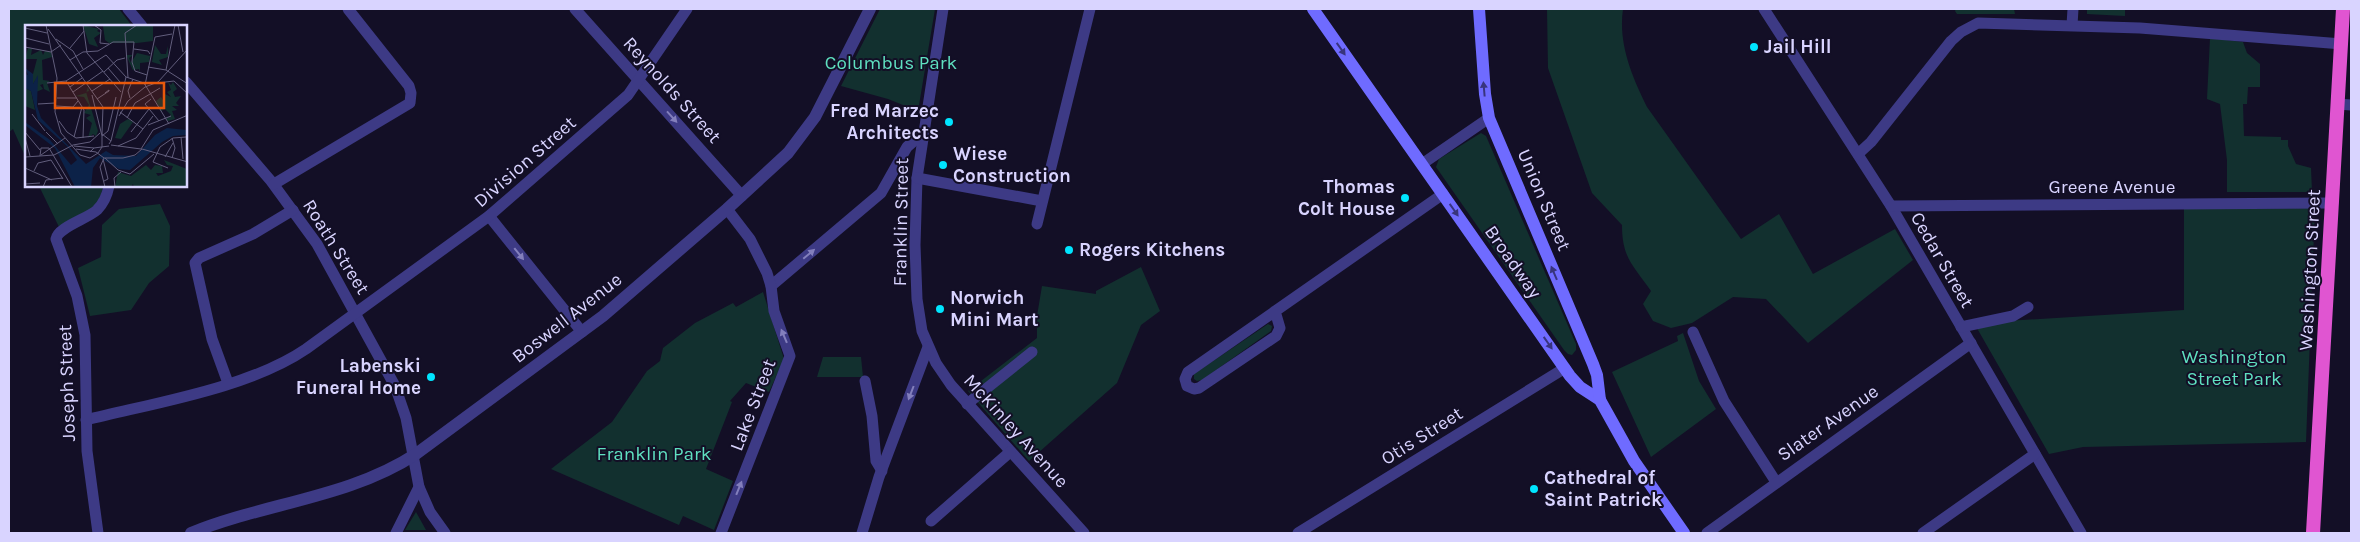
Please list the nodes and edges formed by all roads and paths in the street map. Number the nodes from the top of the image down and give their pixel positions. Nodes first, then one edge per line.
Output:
1 (128, 9) edge
2 (348, 9) edge
3 (575, 9) edge
4 (687, 9) edge
5 (870, 9) edge
6 (943, 9) edge
7 (1090, 9) edge
8 (1313, 9) edge
9 (1479, 9) edge
10 (2073, 9) edge
11 (2344, 9) edge
12 (1769, 12) edge
13 (141, 25) edge
14 (2072, 25) junction
15 (2342, 44) junction
16 (639, 80) junction
17 (188, 84) edge
18 (2345, 104) edge
19 (1489, 118) junction
20 (923, 133) junction
21 (1858, 154) junction
22 (1422, 164) junction
23 (917, 178) junction
24 (274, 184) junction
25 (108, 188) edge
26 (1443, 194) junction
27 (742, 196) junction
28 (1042, 201) junction
29 (2333, 202) junction
30 (1891, 206) junction
31 (727, 209) junction
32 (293, 210) junction
33 (489, 216) junction
34 (1037, 224) dead end
35 (772, 286) junction
36 (2028, 307) dead end
37 (1275, 311) junction
38 (356, 313) junction
39 (1961, 327) junction
40 (582, 332) junction
41 (1693, 332) dead end
42 (1970, 344) junction
43 (928, 347) junction
44 (1032, 352) dead end
45 (1565, 368) junction
46 (865, 381) dead end
47 (228, 383) junction
48 (1600, 400) junction
49 (967, 404) junction
50 (86, 420) junction
51 (1010, 452) junction
52 (2035, 454) junction
53 (412, 456) junction
54 (882, 472) junction
55 (1776, 482) junction
56 (420, 487) junction
57 (931, 521) dead end
58 (98, 533) edge
59 (191, 533) edge
60 (396, 533) edge
61 (445, 533) edge
62 (721, 533) edge
63 (862, 533) edge
64 (1084, 533) edge
65 (1298, 533) edge
66 (1684, 533) edge
67 (1707, 533) edge
68 (1923, 533) edge
69 (2081, 533) edge
70 (2313, 533) edge

1 - 13 street
2 - 24 street
3 - 16 street, Reynolds Street
4 - 16 street, Division Street
5 - 27 street, Boswell Avenue
6 - 20 street, Franklin Street
7 - 28 street
8 -> 22 main road, Broadway
19 -> 9 main road, Union Street
10 - 14 street
11 - 15 highway, Washington Street
12 - 21 street, Cedar Street
14 - 15 street
14 - 21 street
15 - 18 highway, Washington Street
16 -> 27 street, Reynolds Street
16 - 33 street, Division Street
17 - 24 street, Roath Street
18 - 29 highway, Washington Street
19 - 22 street
48 -> 19 main road, Union Street
20 - 23 street, Franklin Street
35 -> 20 street
21 - 30 street, Cedar Street
22 - 26 main road, Broadway
23 - 28 street
23 - 43 street, Franklin Street
24 - 32 street, Roath Street
25 - 50 street, Joseph Street
26 - 37 street
26 -> 45 main road, Broadway
27 - 31 street, Boswell Avenue
28 - 34 street
29 - 30 street, Greene Avenue
29 - 70 highway, Washington Street
30 - 39 street, Cedar Street
31 - 35 street, Lake Street
31 - 40 street, Boswell Avenue
32 - 38 street, Roath Street
32 - 47 street
33 - 38 street, Division Street
33 -> 40 street
62 -> 35 street, Lake Street
36 - 39 street
37 - 37 street
38 - 47 street, Division Street
38 - 53 street, Roath Street
39 - 42 street, Cedar Street
40 - 53 street, Boswell Avenue
41 - 55 street
42 - 52 street, Cedar Street
42 - 55 street, Slater Avenue
43 - 49 street, McKinley Avenue
43 -> 54 street
44 - 49 street
45 - 48 main road, Broadway
45 - 65 street, Otis Street
46 - 54 street
47 - 50 street, Division Street
48 - 66 main road, Broadway
49 - 51 street, McKinley Avenue
50 - 58 street, Joseph Street
51 - 57 street
51 - 64 street, McKinley Avenue
52 - 68 street
52 - 69 street, Cedar Street
53 - 56 street, Roath Street
53 - 59 street, Boswell Avenue
54 - 63 street
55 - 67 street, Slater Avenue
56 - 60 street
56 - 61 street, Roath Street

